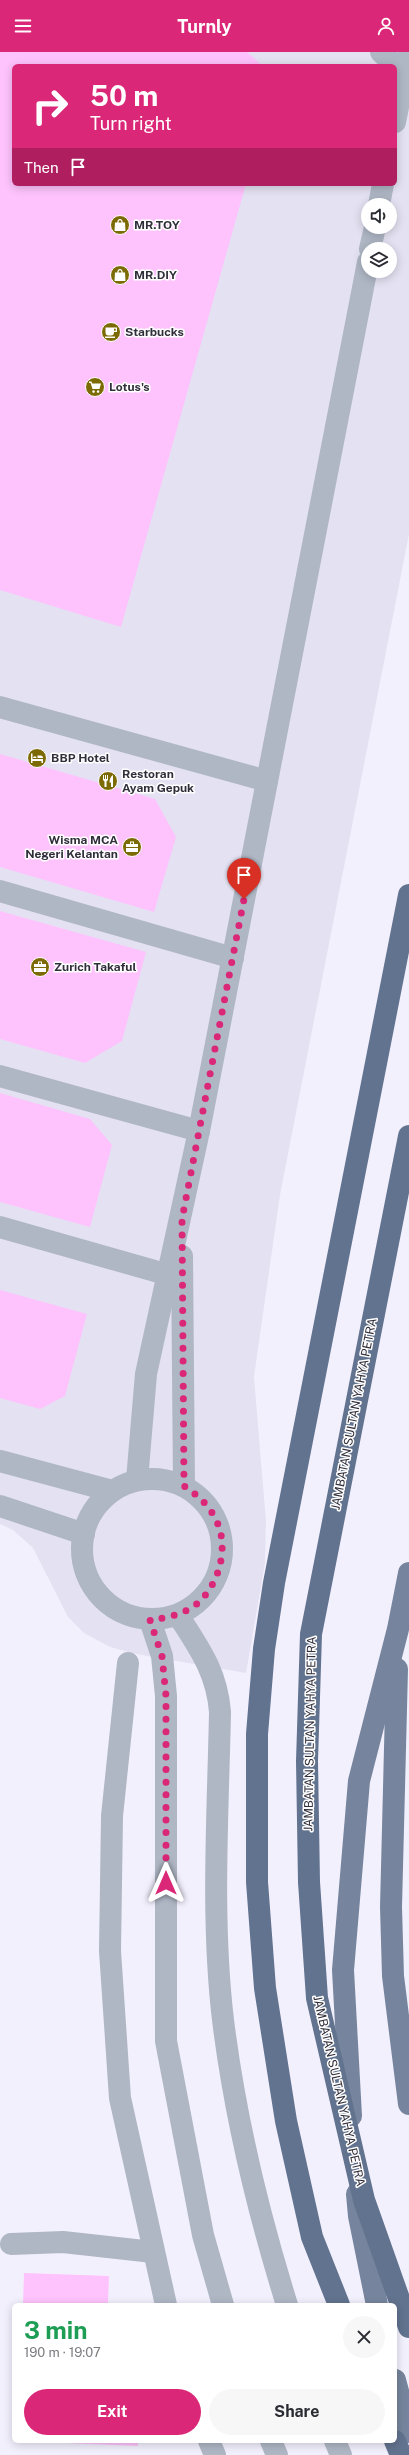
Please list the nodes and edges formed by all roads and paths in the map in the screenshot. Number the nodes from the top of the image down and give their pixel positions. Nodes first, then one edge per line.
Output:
1 (381, 52) edge
2 (409, 52) edge
3 (394, 64) edge
4 (397, 67) edge
5 (404, 74) junction
6 (397, 111) edge
7 (383, 186) edge
8 (380, 198) edge
9 (365, 278) edge
10 (0, 707) edge
11 (267, 781) junction
12 (0, 892) edge
13 (409, 895) edge
14 (233, 958) junction
15 (0, 1076) edge
16 (199, 1132) junction
17 (409, 1136) edge
18 (182, 1219) junction
19 (0, 1227) edge
20 (169, 1275) junction
21 (0, 1461) edge
22 (137, 1480) junction
23 (184, 1486) junction
24 (112, 1491) junction
25 (0, 1506) edge
26 (84, 1534) junction
27 (409, 1573) edge
28 (178, 1615) junction
29 (150, 1620) junction
30 (398, 1629) junction
31 (128, 1663) dead end
32 (409, 2104) edge
33 (11, 2244) dead end
34 (153, 2252) junction
35 (166, 2303) edge
36 (222, 2303) edge
37 (286, 2303) edge
38 (338, 2303) edge
39 (378, 2303) edge
40 (409, 2327) edge
41 (397, 2387) edge
42 (409, 2432) edge
43 (210, 2443) edge
44 (272, 2443) edge
45 (336, 2443) edge
46 (396, 2443) edge
47 (215, 2455) edge
48 (277, 2455) edge
49 (341, 2455) edge
50 (401, 2455) edge

1 - 3 street
2 - 5 street
4 - 5 street
5 - 6 street
7 - 8 street
9 - 11 street
10 - 11 street
11 - 14 street
12 - 14 street
13 - 38 highway
14 - 16 street
15 - 16 street
16 - 18 street
17 - 40 highway, JAMBATAN SULTAN YAHYA PETRA, bridge
18 - 20 street
18 - 23 street
19 - 20 street
20 - 22 street
21 - 24 street
22 - 23 street
22 - 24 street
23 - 28 street
24 - 26 street
25 - 26 street
26 - 29 street
27 - 30 main road
28 - 29 street
28 - 37 street
29 - 36 street
30 - 32 main road
30 - 39 main road
31 - 34 street
33 - 34 street
34 - 35 street
41 - 42 main road
43 - 47 street
44 - 48 street
45 - 49 street
46 - 50 highway

